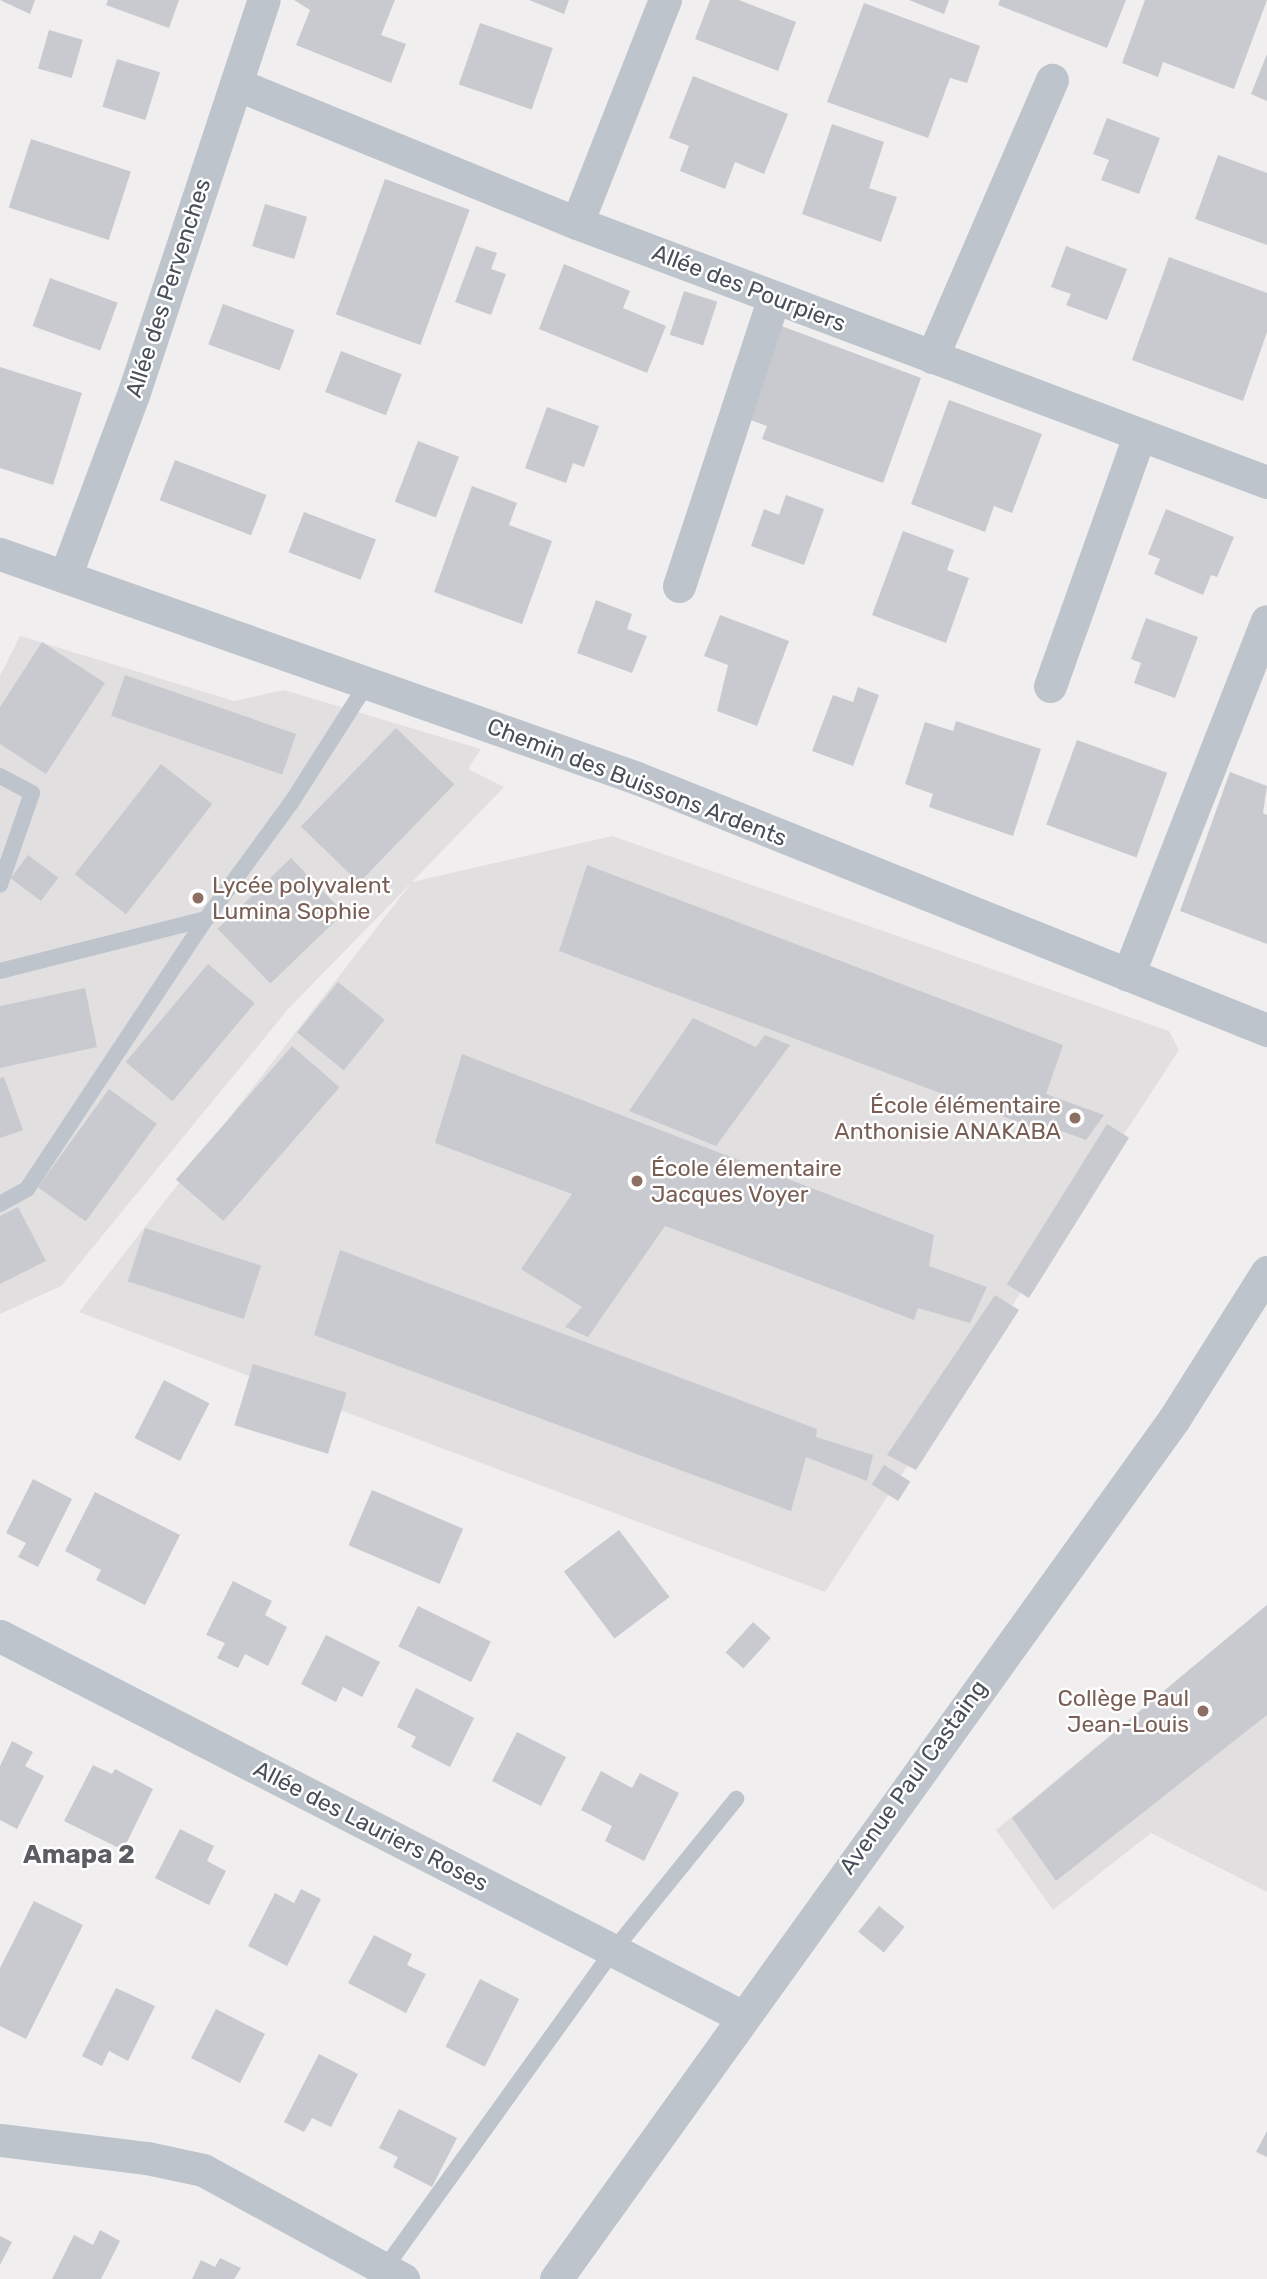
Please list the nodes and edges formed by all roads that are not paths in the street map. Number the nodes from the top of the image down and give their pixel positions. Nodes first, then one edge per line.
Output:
1 (264, 0) edge
2 (665, 0) edge
3 (1052, 80) dead end
4 (236, 83) junction
5 (578, 223) junction
6 (774, 297) junction
7 (932, 357) junction
8 (1139, 436) junction
9 (1267, 482) edge
10 (0, 554) edge
11 (66, 574) junction
12 (679, 586) dead end
13 (1267, 621) edge
14 (368, 682) junction
15 (1051, 685) dead end
16 (0, 776) edge
17 (0, 884) edge
18 (206, 919) junction
19 (0, 971) edge
20 (1128, 975) junction
21 (1267, 1030) edge
22 (0, 1205) edge
23 (1267, 1272) edge
24 (0, 1636) edge
25 (736, 1799) dead end
26 (613, 1951) junction
27 (741, 2016) junction
28 (0, 2140) edge
29 (394, 2274) edge
30 (555, 2279) edge

1 - 4 street, Allée des Pervenches
2 - 5 street
3 - 7 street
4 - 5 street, Allée des Pourpiers
4 - 11 street, Allée des Pervenches
5 - 6 street, Allée des Pourpiers
6 - 7 street, Allée des Pourpiers
6 - 12 street
7 - 8 street, Allée des Pourpiers
8 - 9 street, Allée des Pourpiers
8 - 15 street
10 - 11 street, Chemin des Buissons Ardents
11 - 14 street, Chemin des Buissons Ardents
13 - 20 street
14 - 18 lane
14 - 20 street, Chemin des Buissons Ardents
16 - 17 lane
18 - 19 lane
18 - 22 lane
20 - 21 street, Chemin des Buissons Ardents
23 - 27 street, Avenue Paul Castaing
24 - 26 street, Allée des Lauriers Roses
25 - 26 lane
26 - 27 street, Allée des Lauriers Roses
26 - 29 lane
27 - 30 street, Avenue Paul Castaing
28 - 29 street

